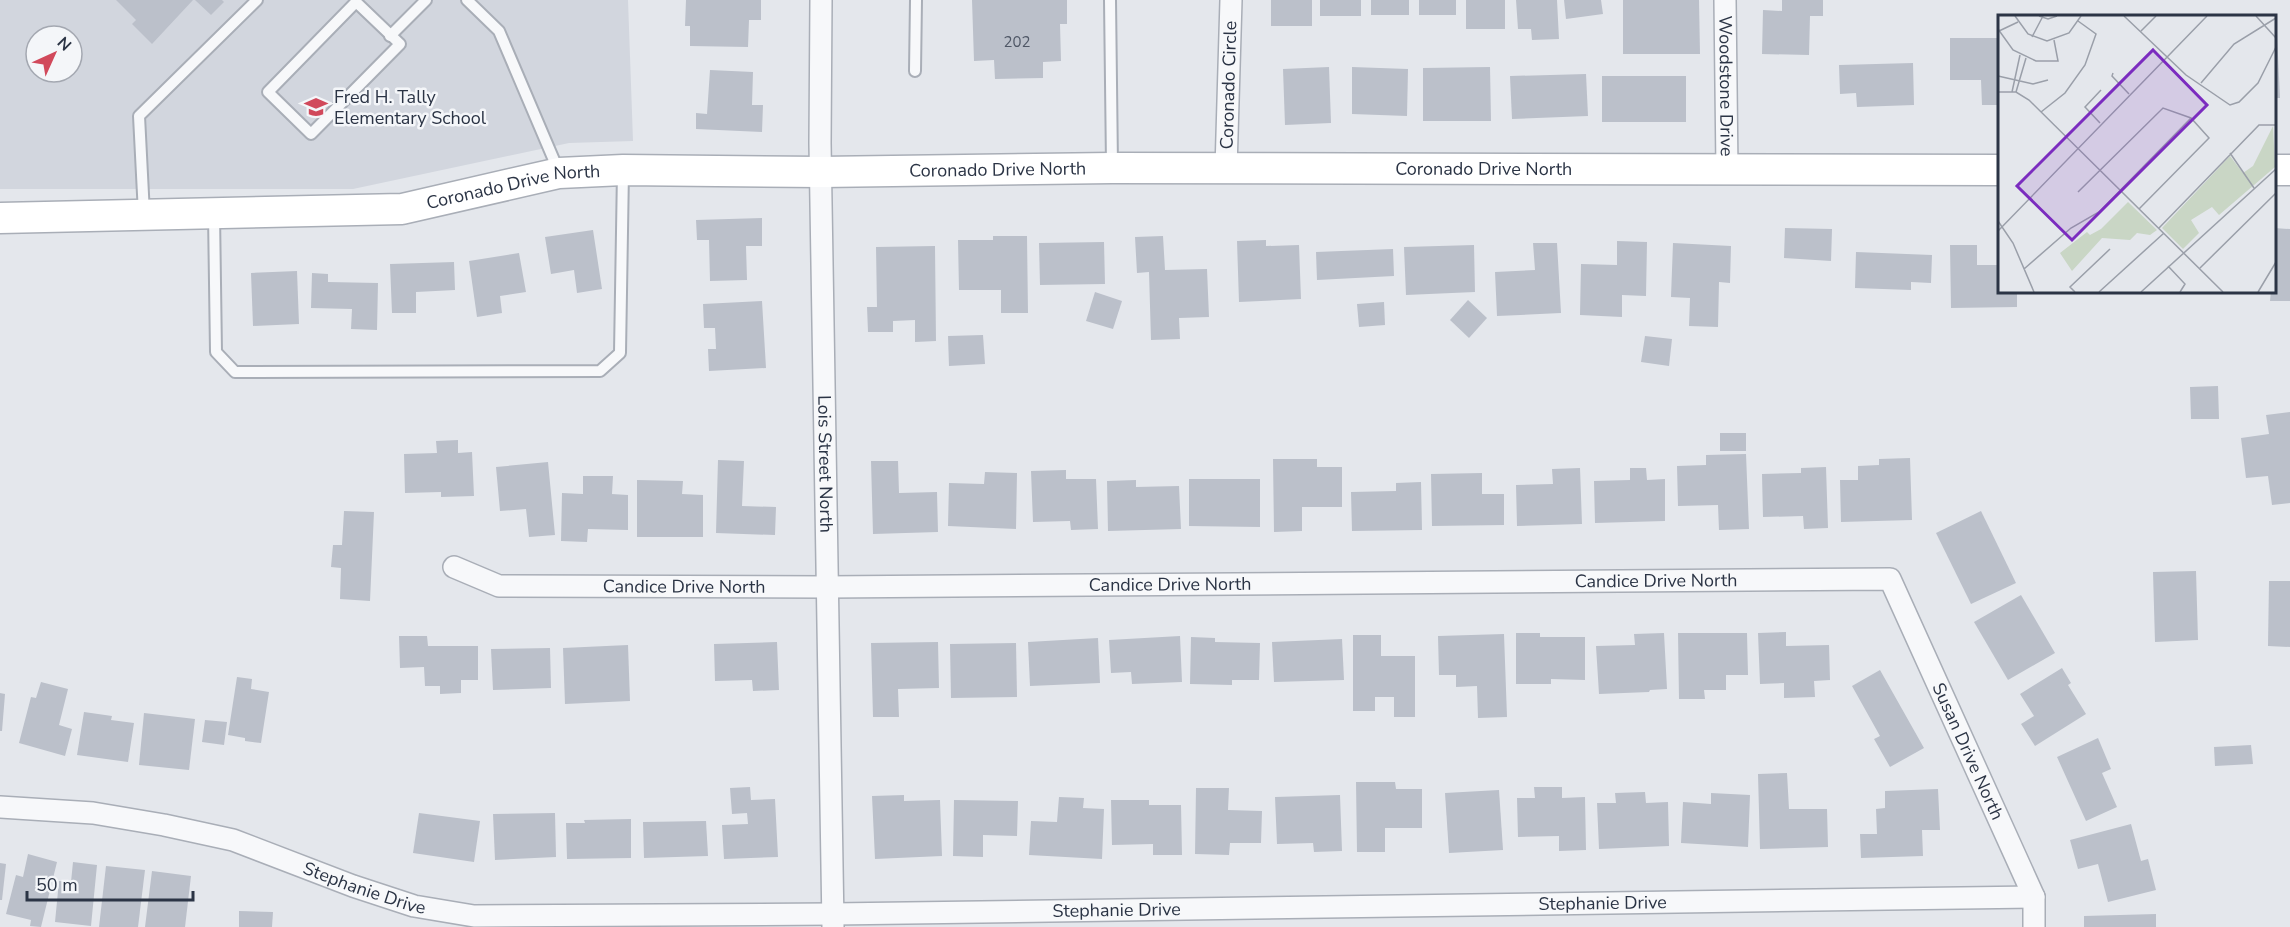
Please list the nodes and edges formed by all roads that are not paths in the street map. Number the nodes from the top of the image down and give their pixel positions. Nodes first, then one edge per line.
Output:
1 (257, 0) edge
2 (426, 0) edge
3 (467, 0) edge
4 (821, 0) edge
5 (916, 0) edge
6 (1110, 0) edge
7 (1231, 0) edge
8 (1725, 0) edge
9 (390, 36) junction
10 (915, 71) dead end
11 (1112, 168) junction
12 (623, 170) junction
13 (1226, 170) junction
14 (1727, 170) junction
15 (1998, 170) edge
16 (559, 172) junction
17 (821, 172) junction
18 (214, 213) junction
19 (144, 215) junction
20 (0, 218) edge
21 (454, 567) dead end
22 (1890, 579) joint
23 (827, 587) junction
24 (0, 807) edge
25 (2034, 897) junction
26 (833, 921) edge
27 (2034, 927) edge

1 - 19 lane
2 - 9 lane
3 - 16 lane
4 - 17 street, Lois Street North
5 - 10 lane
6 - 11 lane
7 - 13 street, Coronado Circle
8 - 14 street, Woodstone Drive
9 - 9 lane
11 - 13 street, Coronado Drive North
11 - 17 street, Coronado Drive North
12 - 16 street, Coronado Drive North
12 - 17 street, Coronado Drive North
12 - 18 lane
13 - 14 street, Coronado Drive North
14 - 15 street, Coronado Drive North
16 - 18 street, Coronado Drive North
17 - 23 street, Lois Street North
18 - 19 street, Coronado Drive North
19 - 20 street, Coronado Drive North
21 - 23 street, Candice Drive North
22 - 23 street, Candice Drive North
22 - 25 street, Susan Drive North
23 - 26 street, Lois Street North
24 - 26 street, Stephanie Drive
25 - 26 street, Stephanie Drive
25 - 27 street, Susan Drive North

